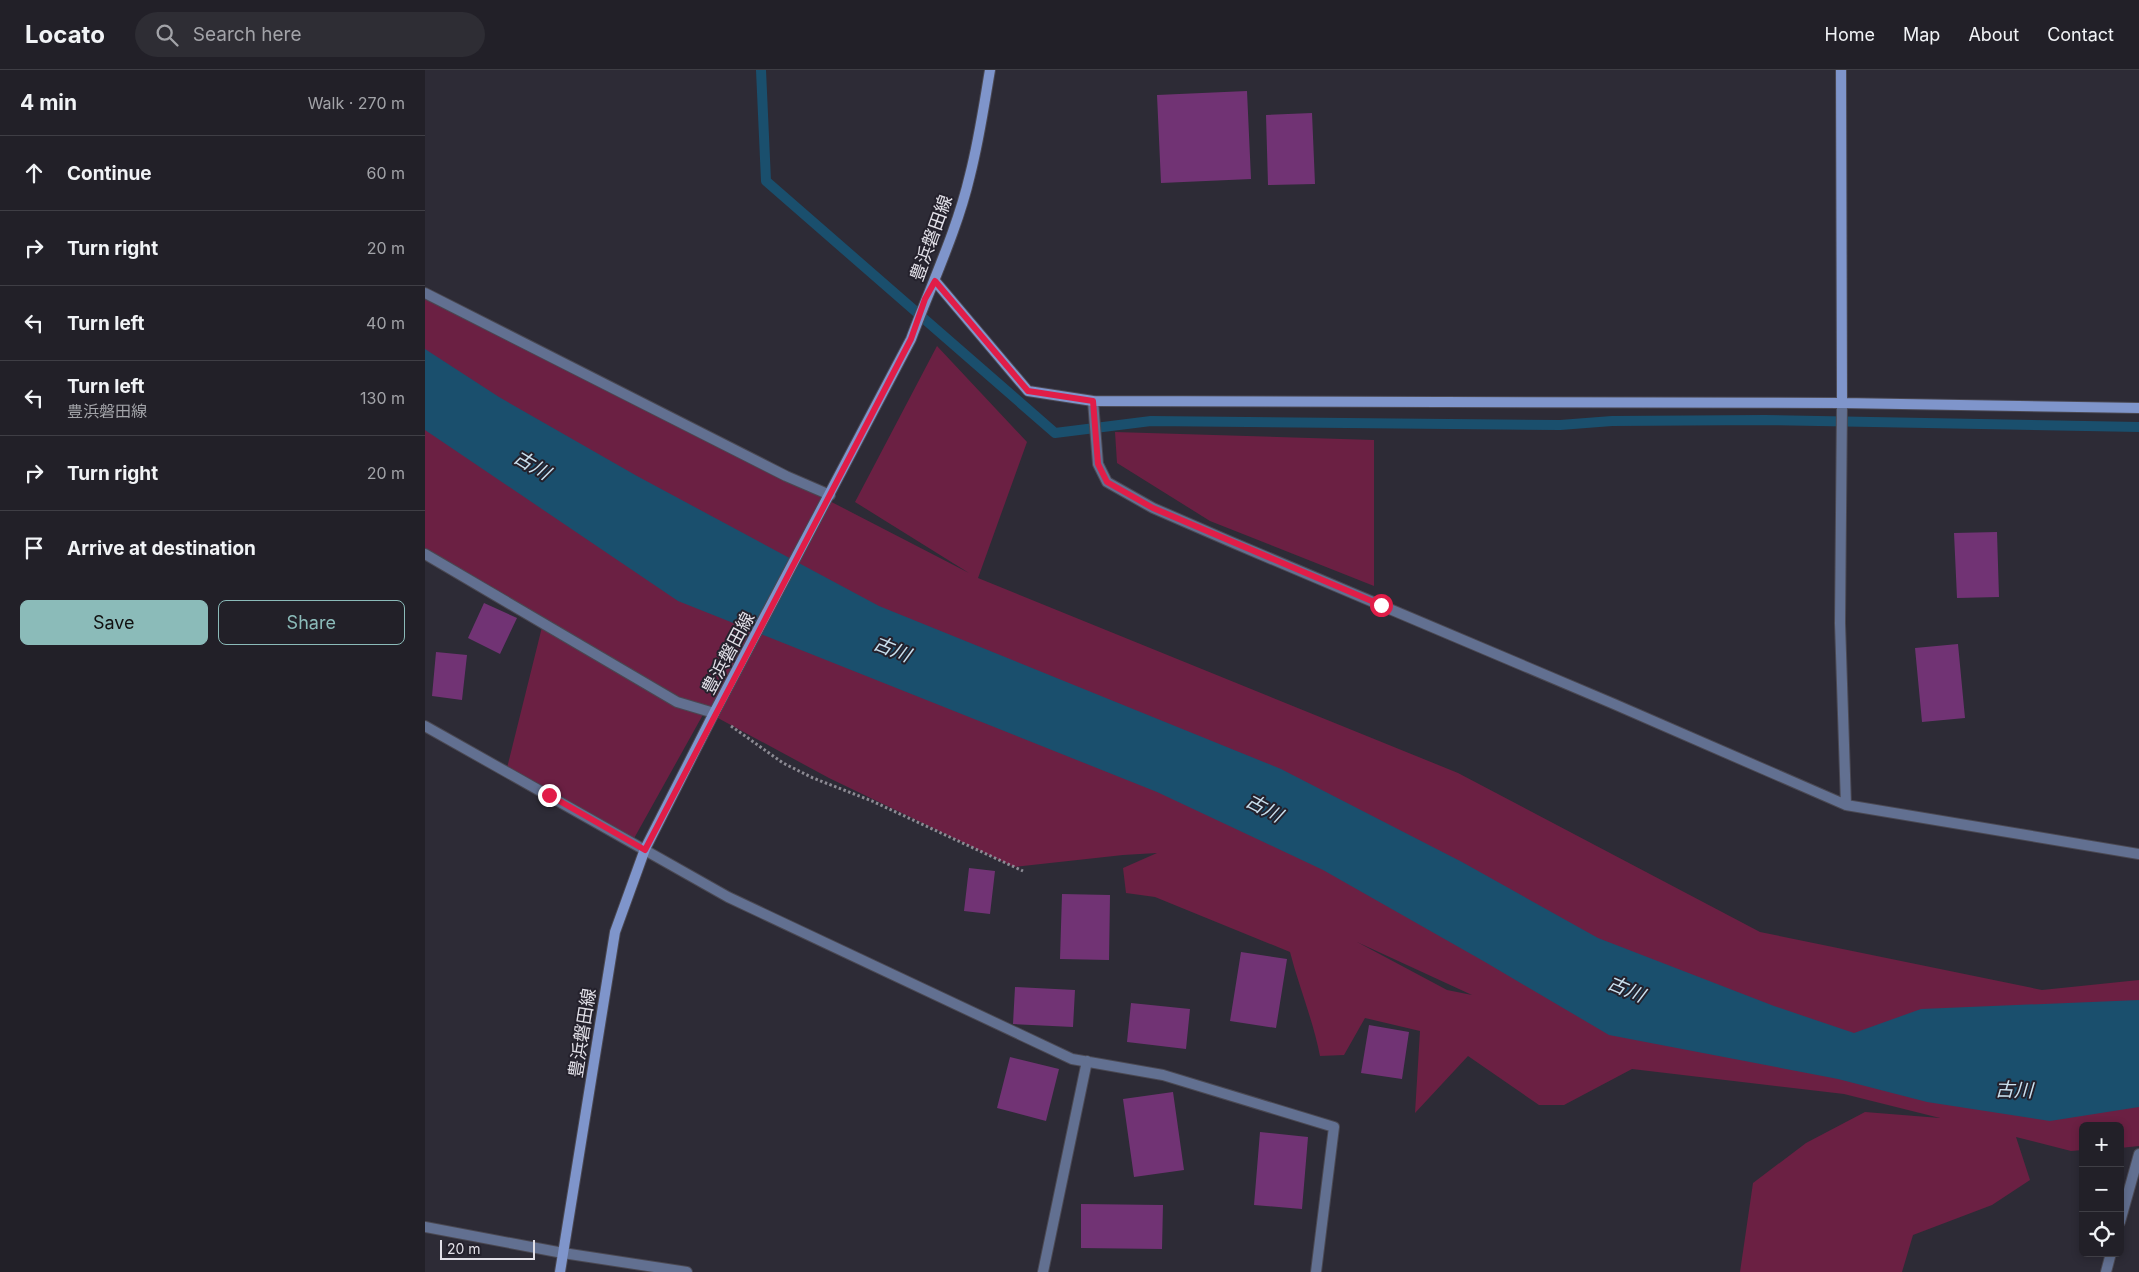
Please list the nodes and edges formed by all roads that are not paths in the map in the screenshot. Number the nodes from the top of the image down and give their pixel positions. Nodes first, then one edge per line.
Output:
1 (990, 70) edge
2 (1841, 70) edge
3 (935, 281) junction
4 (425, 293) edge
5 (1093, 401) junction
6 (1842, 403) junction
7 (2139, 408) edge
8 (830, 495) junction
9 (425, 554) edge
10 (714, 713) junction
11 (425, 726) edge
12 (1846, 805) junction
13 (645, 850) junction
14 (2139, 854) edge
15 (1087, 1061) junction
16 (2139, 1154) edge
17 (2123, 1212) edge
18 (425, 1227) edge
19 (563, 1253) junction
20 (2110, 1257) edge
21 (560, 1272) edge
22 (687, 1272) edge
23 (1043, 1272) edge
24 (1315, 1272) edge
25 (2106, 1272) edge

1 - 3 street, 豊浜磐田線
2 - 6 street
3 - 5 street
3 - 8 street, 豊浜磐田線
4 - 8 street
5 - 6 street
5 - 12 street
6 - 7 street
6 - 12 street
8 - 10 street, 豊浜磐田線
9 - 10 street
10 - 13 street, 豊浜磐田線
11 - 13 street
12 - 14 street
13 - 15 street
13 - 19 street, 豊浜磐田線
15 - 23 street
15 - 24 street
16 - 17 street
18 - 19 street
19 - 21 street, 豊浜磐田線
19 - 22 street
20 - 25 street

